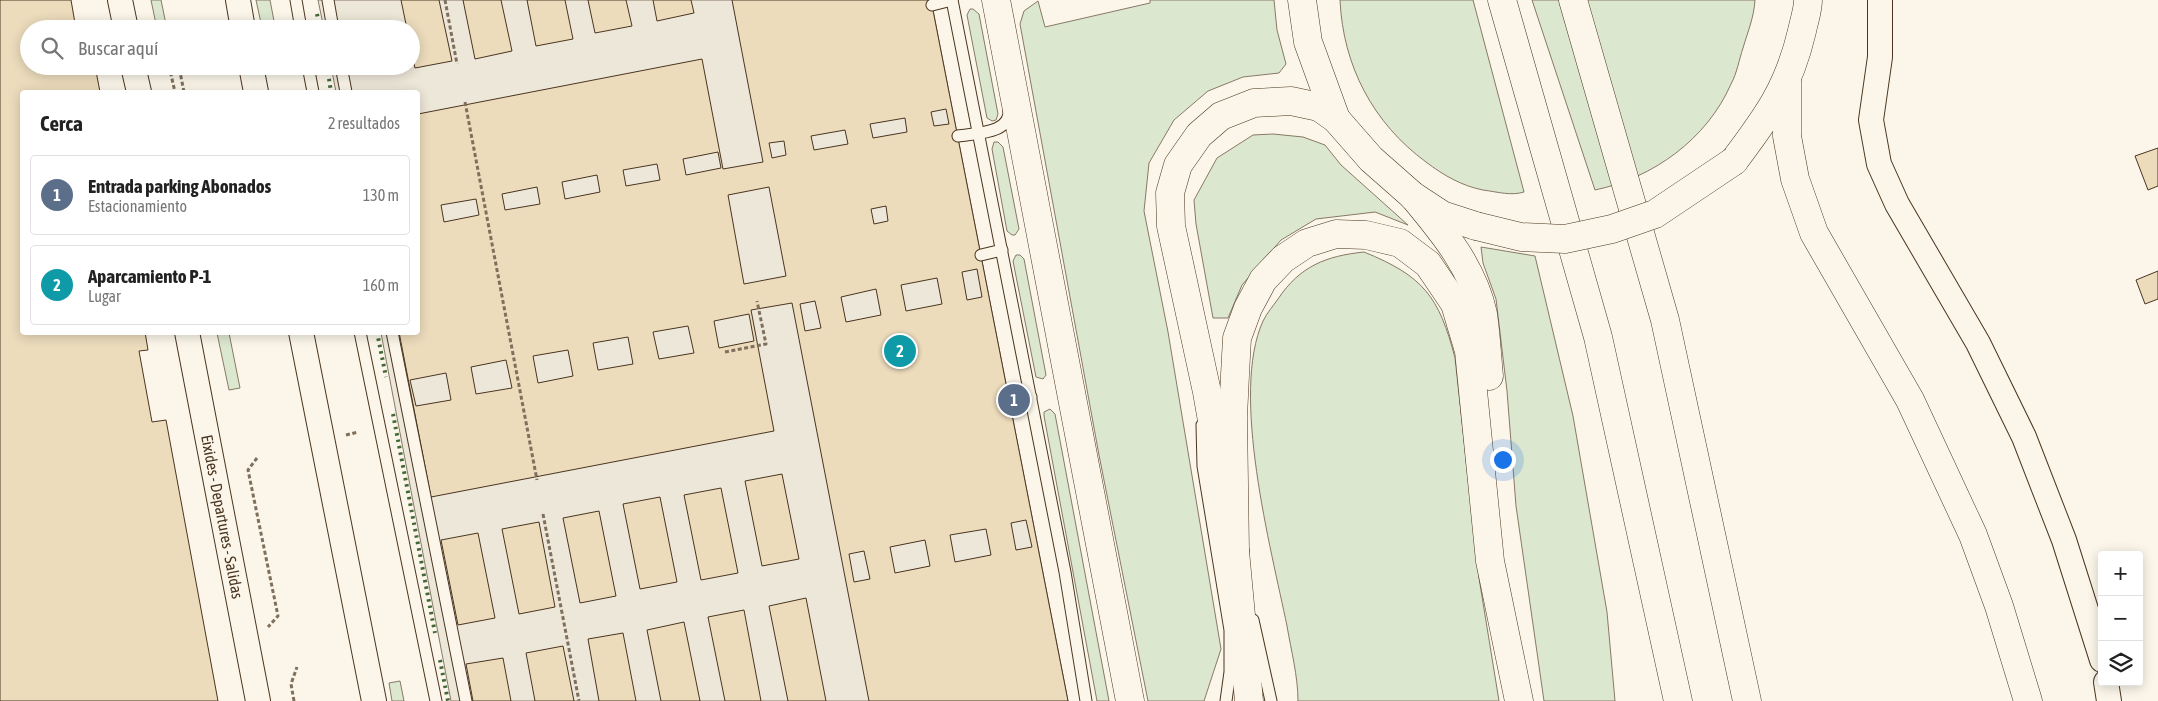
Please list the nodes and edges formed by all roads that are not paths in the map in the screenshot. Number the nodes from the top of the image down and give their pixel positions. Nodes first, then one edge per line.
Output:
1 (120, 0) edge
2 (238, 0) edge
3 (296, 0) edge
4 (328, 0) edge
5 (952, 0) edge
6 (1302, 0) edge
7 (1502, 0) edge
8 (1573, 0) edge
9 (1808, 0) edge
10 (1880, 0) edge
11 (1001, 1) edge
12 (932, 5) dead end
13 (124, 20) edge
14 (241, 20) edge
15 (299, 20) edge
16 (331, 20) edge
17 (1003, 34) junction
18 (135, 75) edge
19 (252, 75) edge
20 (310, 75) edge
21 (343, 75) edge
22 (1786, 81) junction
23 (139, 90) edge
24 (256, 90) edge
25 (313, 90) edge
26 (346, 90) edge
27 (1336, 119) junction
28 (978, 132) junction
29 (958, 136) dead end
30 (1412, 196) junction
31 (1002, 250) junction
32 (981, 255) dead end
33 (187, 335) edge
34 (302, 335) edge
35 (361, 335) edge
36 (393, 335) edge
37 (1207, 392) junction
38 (1031, 397) junction
39 (1014, 400) dead end
40 (1235, 551) junction
41 (2098, 647) edge
42 (2107, 686) edge
43 (258, 701) edge
44 (374, 701) edge
45 (436, 701) edge
46 (466, 701) edge
47 (1086, 701) edge
48 (1130, 701) edge
49 (1226, 701) edge
50 (1249, 701) edge
51 (1271, 701) edge
52 (1519, 701) edge
53 (1528, 701) edge
54 (1678, 701) edge
55 (1746, 701) edge
56 (2028, 701) edge
57 (2109, 701) edge

1 - 13 street
2 - 14 street
3 - 15 lane
4 - 16 lane
5 - 12 lane
5 - 28 lane
6 - 27 main road
7 - 54 main road
8 - 55 main road
9 - 22 main road
10 - 41 street
11 - 17 main road
17 - 28 lane
17 - 48 main road
18 - 23 street
19 - 24 street
20 - 25 lane
21 - 26 lane
22 - 30 main road, bridge
22 - 56 main road
27 - 30 main road
27 - 37 main road
28 - 29 lane
28 - 31 lane
30 - 53 main road
31 - 32 lane
31 - 38 lane
33 - 43 street, Eixides - Departures - Salidas
34 - 44 street
35 - 45 lane
36 - 46 lane
37 - 40 main road
37 - 49 lane
38 - 39 lane
38 - 47 lane
40 - 50 main road
40 - 51 lane
40 - 52 main road
42 - 57 street

